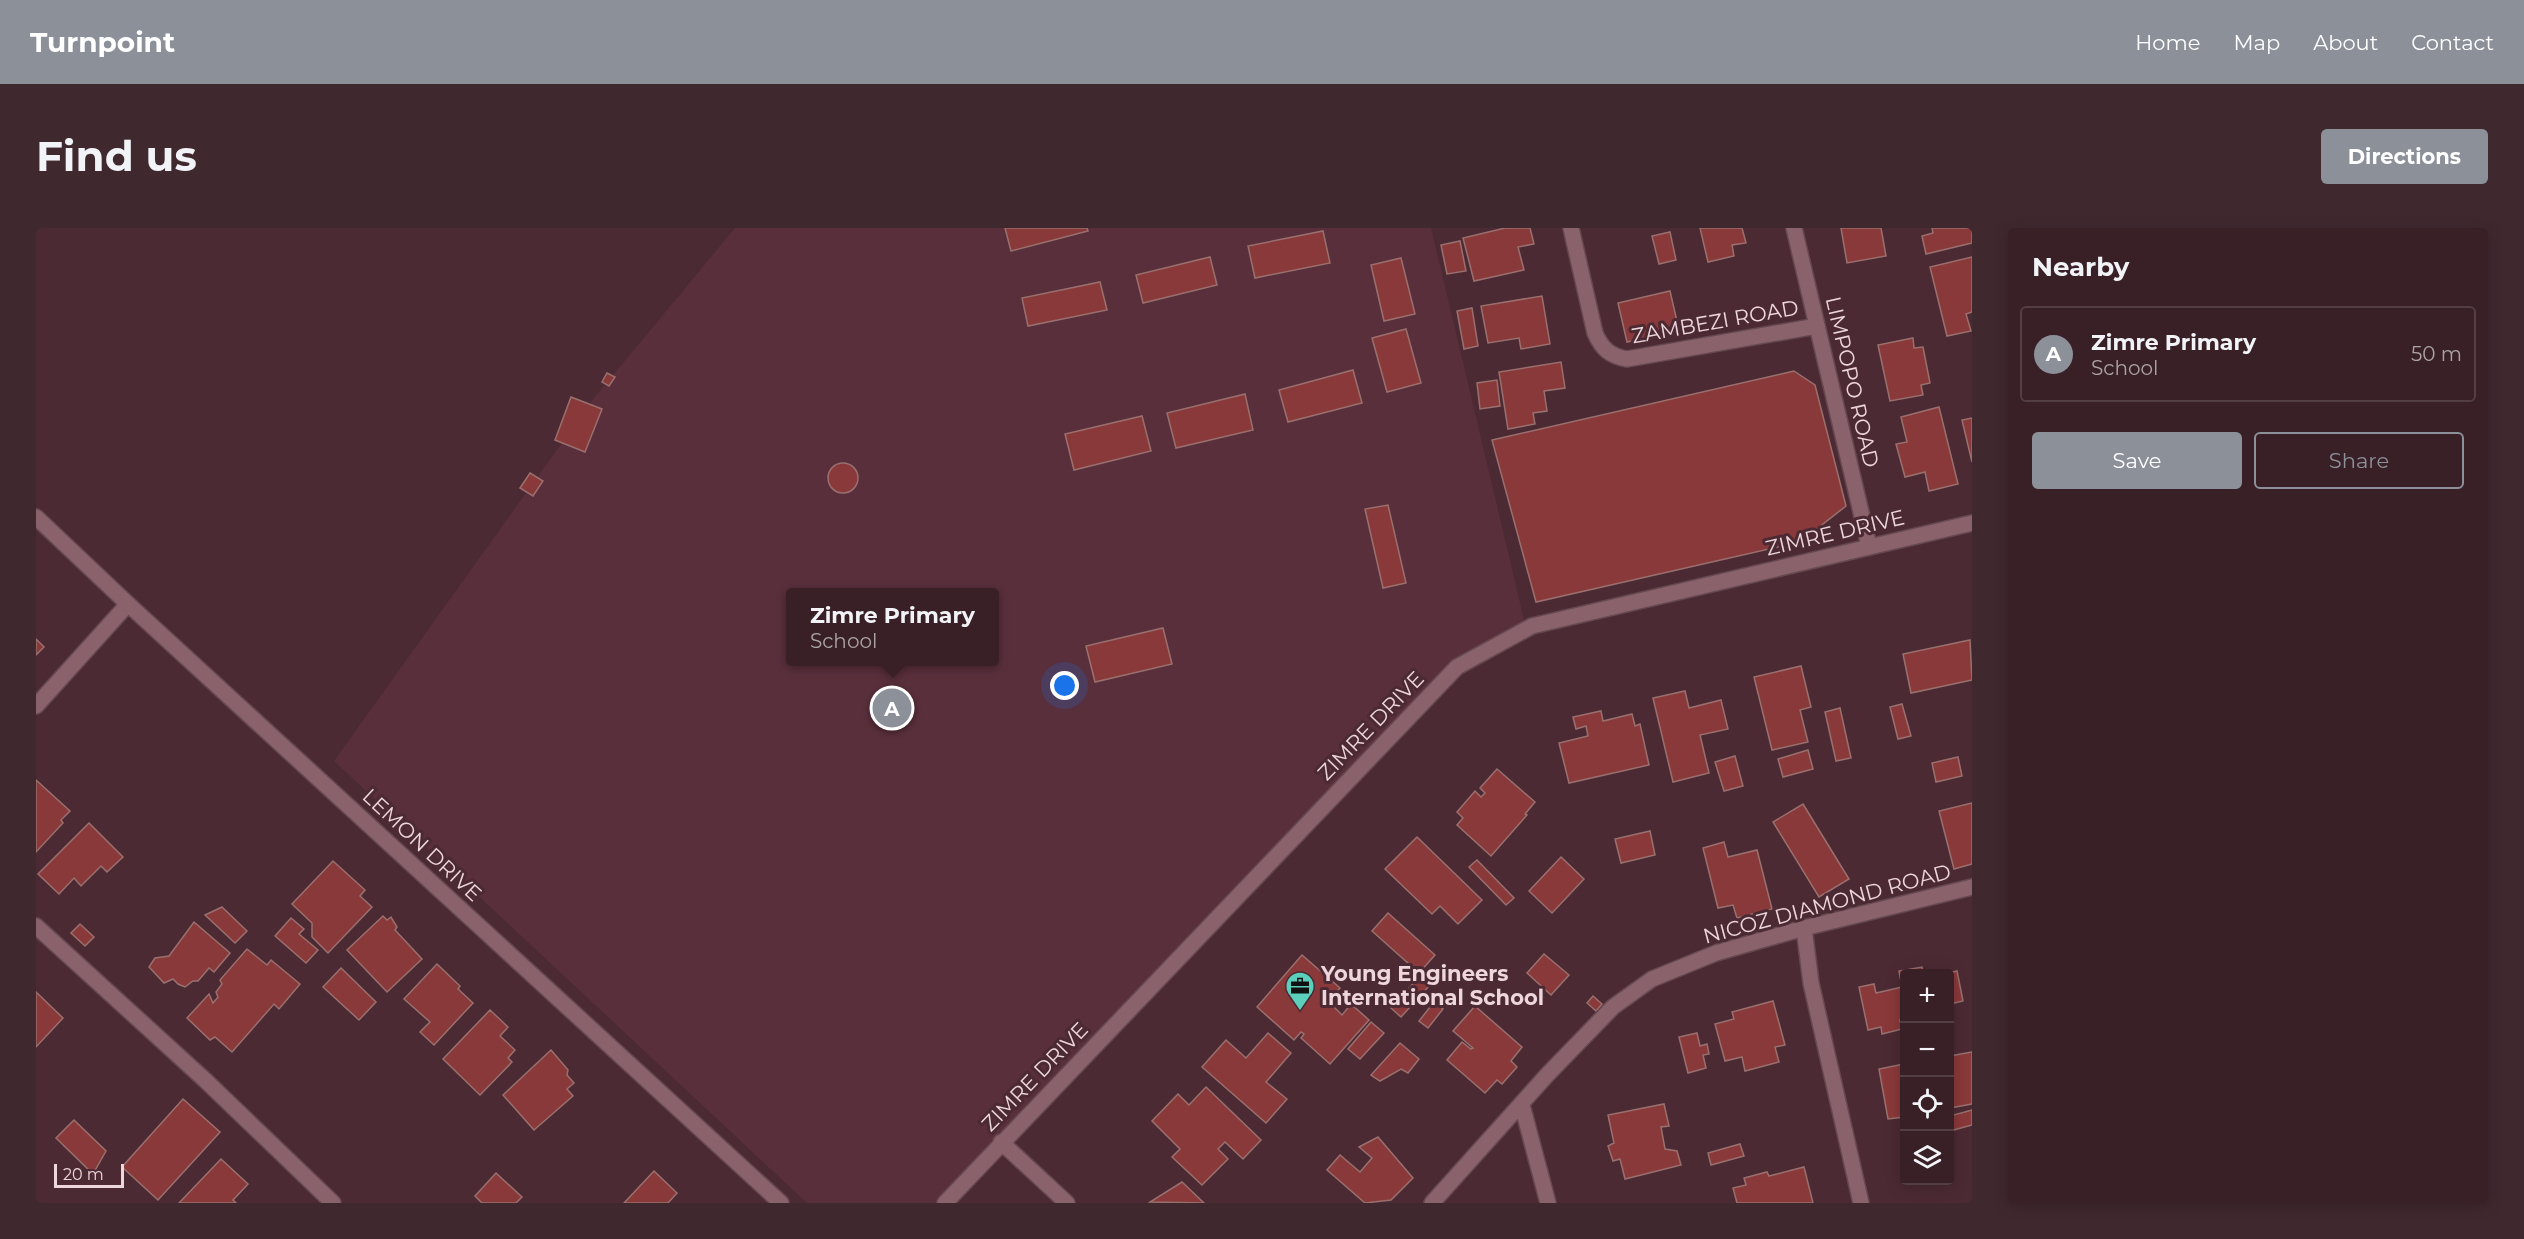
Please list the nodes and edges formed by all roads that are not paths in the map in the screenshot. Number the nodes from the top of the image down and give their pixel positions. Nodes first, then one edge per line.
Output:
1 (1571, 228) edge
2 (1794, 228) edge
3 (1817, 326) junction
4 (36, 517) edge
5 (1972, 523) edge
6 (1869, 546) junction
7 (128, 604) junction
8 (36, 706) edge
9 (1972, 887) edge
10 (36, 926) edge
11 (1804, 928) junction
12 (1522, 1105) junction
13 (1001, 1142) junction
14 (333, 1203) edge
15 (781, 1203) edge
16 (945, 1203) edge
17 (1067, 1203) edge
18 (1432, 1203) edge
19 (1548, 1203) edge
20 (1861, 1203) edge

1 - 3 street, ZAMBEZI ROAD
2 - 3 street, LIMPOPO ROAD
3 - 6 street, LIMPOPO ROAD
4 - 7 street, LEMON DRIVE
5 - 6 street, ZIMRE DRIVE
6 - 13 street, ZIMRE DRIVE
7 - 8 street
7 - 15 street, LEMON DRIVE
9 - 11 street, NICOZ DIAMOND ROAD
10 - 14 street
11 - 12 street, NICOZ DIAMOND ROAD
11 - 20 street
12 - 18 street, NICOZ DIAMOND ROAD
12 - 19 street
13 - 16 street, ZIMRE DRIVE
13 - 17 street

